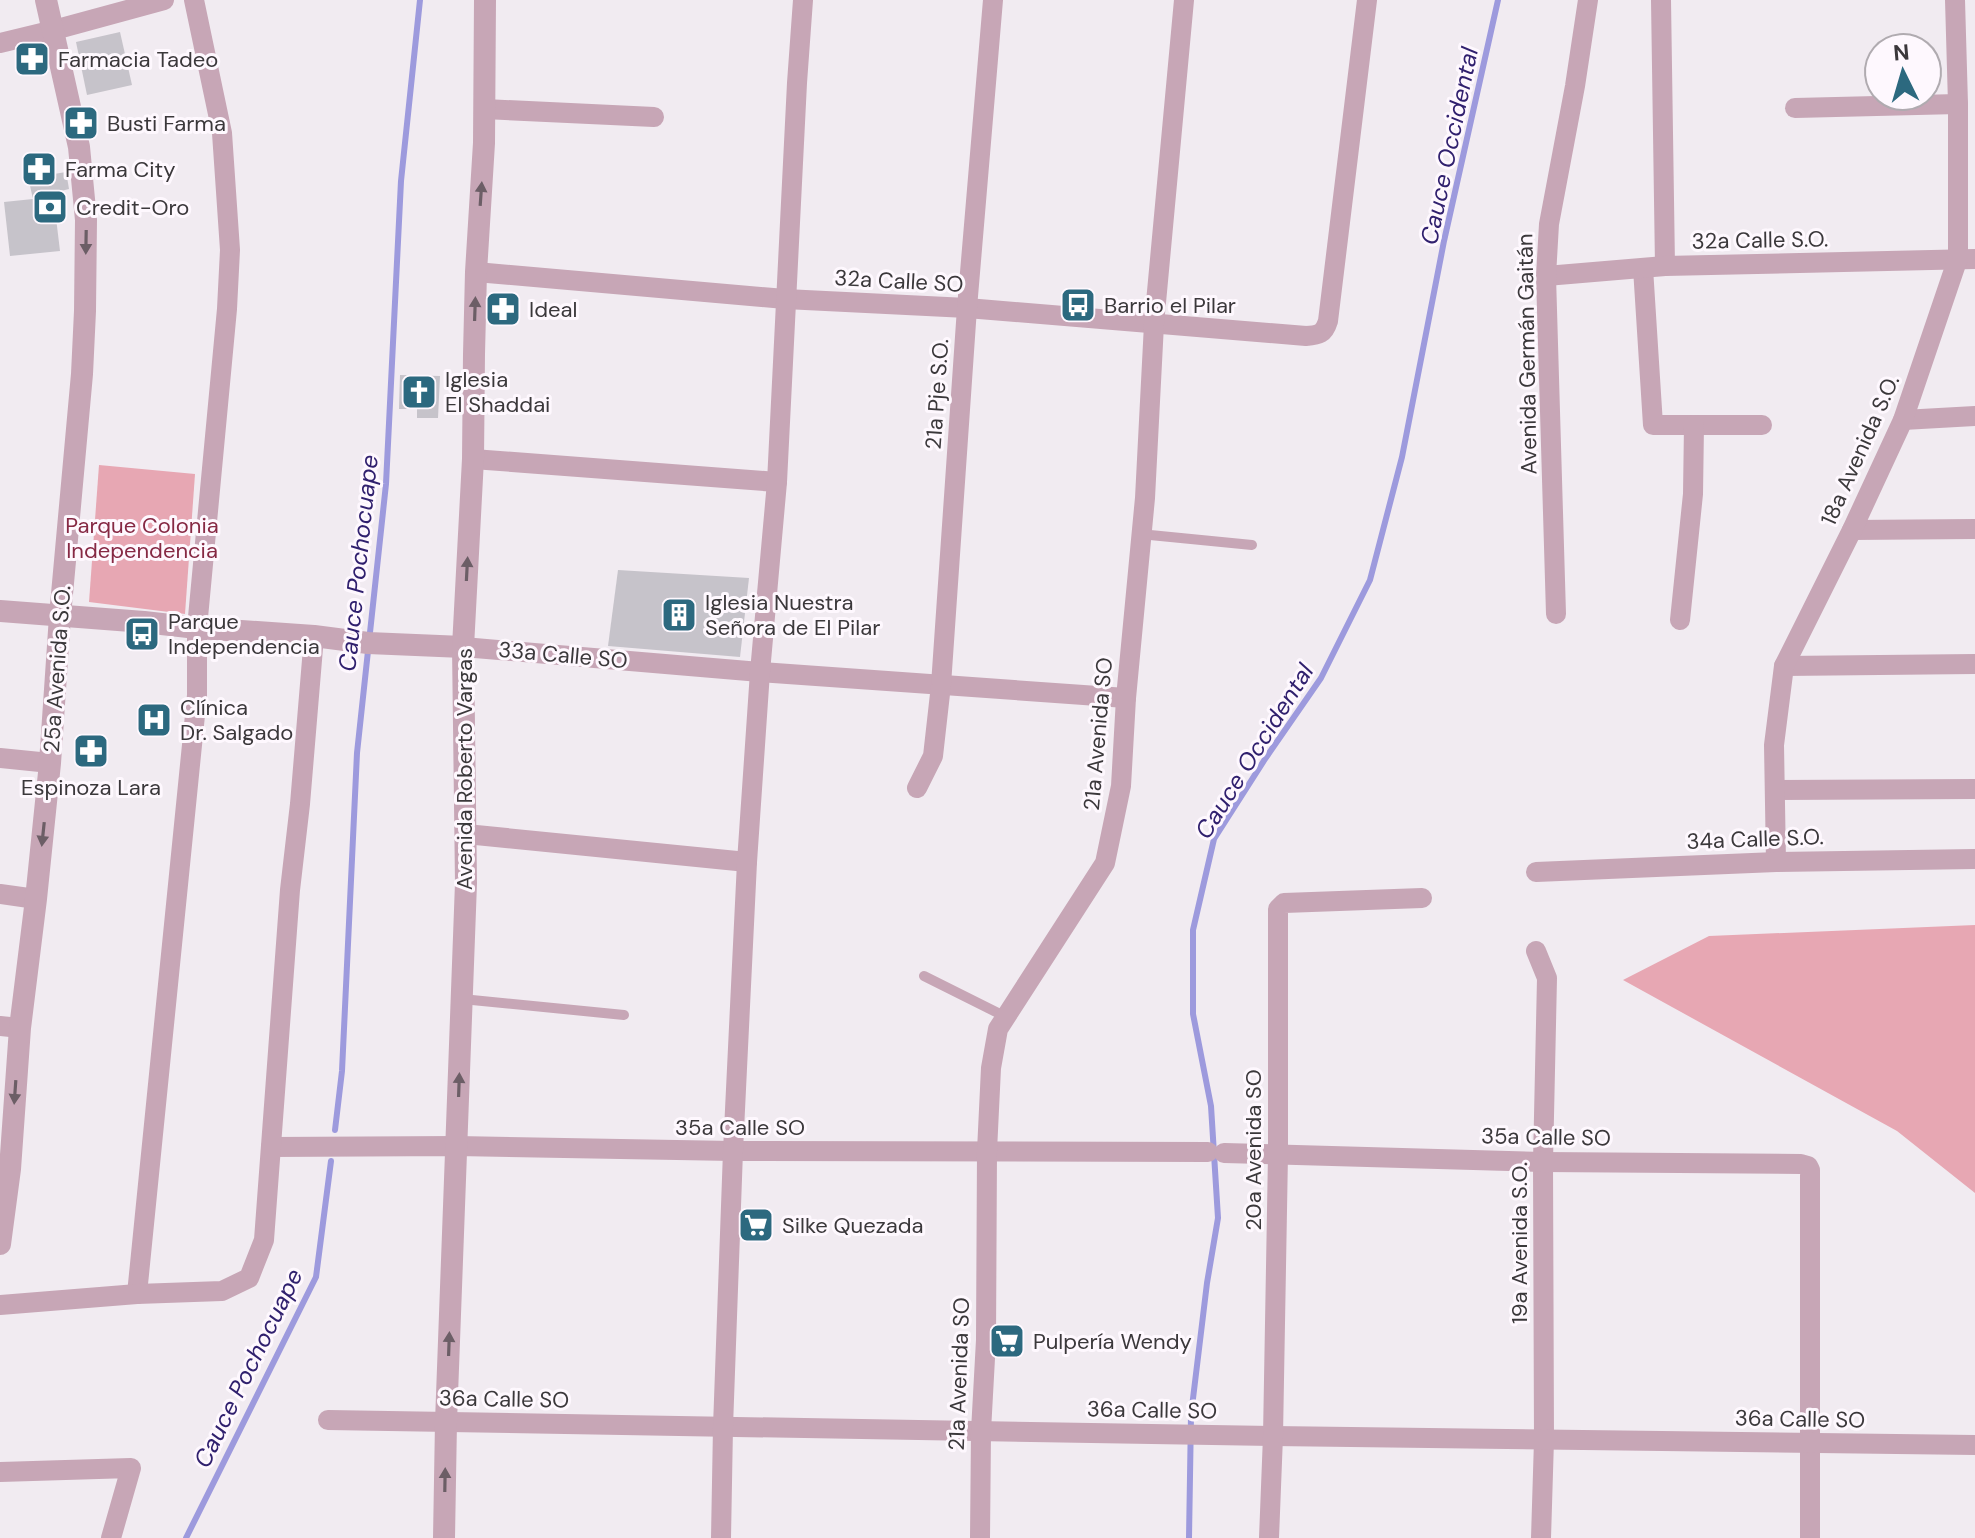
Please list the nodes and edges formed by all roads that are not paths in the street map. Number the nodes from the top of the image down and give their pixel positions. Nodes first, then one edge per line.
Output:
1 (46, 0) edge
2 (164, 0) edge
3 (194, 0) edge
4 (485, 0) edge
5 (803, 0) edge
6 (993, 0) edge
7 (1184, 0) edge
8 (1367, 0) edge
9 (1588, 0) edge
10 (1661, 0) edge
11 (1955, 0) edge
12 (54, 30) junction
13 (0, 43) edge
14 (1958, 104) junction
15 (1795, 108) dead end
16 (484, 109) junction
17 (654, 117) dead end
18 (1966, 258) edge
19 (1665, 266) junction
20 (1643, 268) junction
21 (476, 272) junction
22 (1546, 276) junction
23 (785, 299) junction
24 (967, 308) junction
25 (1154, 324) junction
26 (1975, 416) edge
27 (1903, 420) junction
28 (1694, 425) junction
29 (1762, 425) dead end
30 (473, 459) junction
31 (777, 482) junction
32 (1975, 529) edge
33 (1852, 530) junction
34 (1140, 534) junction
35 (1252, 545) dead end
36 (0, 611) edge
37 (1556, 614) dead end
38 (60, 616) junction
39 (1680, 620) dead end
40 (197, 628) junction
41 (314, 636) junction
42 (463, 647) junction
43 (1975, 664) edge
44 (1784, 666) junction
45 (760, 672) junction
46 (941, 685) junction
47 (1126, 698) junction
48 (0, 758) edge
49 (50, 763) junction
50 (917, 788) dead end
51 (1975, 789) edge
52 (1775, 790) junction
53 (466, 834) junction
54 (1975, 859) edge
55 (747, 862) junction
56 (1776, 862) junction
57 (1536, 872) dead end
58 (0, 894) edge
59 (1422, 898) dead end
60 (36, 899) junction
61 (1536, 951) dead end
62 (924, 976) dead end
63 (462, 999) junction
64 (624, 1015) dead end
65 (1006, 1017) junction
66 (10, 1027) edge
67 (457, 1146) junction
68 (271, 1147) junction
69 (733, 1151) junction
70 (987, 1151) junction
71 (1278, 1154) junction
72 (1543, 1162) junction
73 (5, 1168) edge
74 (0, 1244) edge
75 (137, 1294) junction
76 (0, 1305) edge
77 (328, 1420) dead end
78 (446, 1422) junction
79 (723, 1427) junction
80 (981, 1431) junction
81 (1273, 1436) junction
82 (1544, 1440) junction
83 (1809, 1443) junction
84 (1975, 1445) edge
85 (0, 1472) edge
86 (111, 1538) edge
87 (444, 1538) edge
88 (721, 1538) edge
89 (980, 1538) edge
90 (1269, 1538) edge
91 (1541, 1538) edge
92 (1810, 1538) edge

1 - 12 street, 25a Avenida S.O.
2 - 12 street
3 - 40 street
4 - 16 street, Avenida Roberto Vargas
5 - 23 street
6 - 24 street, 21a Pje S.O.
7 - 25 street, 21a Avenida SO
8 - 25 street, 32a Calle SO
9 - 22 street, Avenida Germán Gaitán
10 - 19 street
11 - 14 street, 18a Avenida S.O.
12 - 13 street
12 -> 38 street, 25a Avenida S.O.
14 - 15 street
14 - 18 street, 18a Avenida S.O.
16 - 17 street
21 -> 16 street, Avenida Roberto Vargas
18 - 19 street, 32a Calle S.O.
18 - 27 street, 18a Avenida S.O.
19 - 20 street, 32a Calle S.O.
20 - 22 street, 32a Calle S.O.
20 - 28 street
21 - 23 street, 32a Calle SO
30 -> 21 street, Avenida Roberto Vargas
22 - 37 street, Avenida Germán Gaitán
23 - 24 street, 32a Calle SO
23 - 31 street
24 - 25 street, 32a Calle SO
24 - 46 street, 21a Pje S.O.
25 - 34 street, 21a Avenida SO
26 - 27 street
27 - 33 street, 18a Avenida S.O.
28 - 29 street
28 - 39 street
30 - 31 street
42 -> 30 street, Avenida Roberto Vargas
31 - 45 street
32 - 33 street
33 - 44 street, 18a Avenida S.O.
34 - 35 lane
34 - 47 street, 21a Avenida SO
36 - 38 street, 33a Calle SO
38 - 40 street, 33a Calle SO
38 - 49 street, 25a Avenida S.O.
40 - 41 street, 33a Calle SO
40 - 75 street
41 - 42 street, 33a Calle SO
41 - 68 street
42 - 45 street, 33a Calle SO
42 - 53 street, Avenida Roberto Vargas
43 - 44 street
44 - 52 street, 18a Avenida S.O.
45 - 46 street, 33a Calle SO
45 - 55 street
46 - 47 street, 33a Calle SO
46 - 50 street, 21a Pje S.O.
47 - 65 street, 21a Avenida SO
48 - 49 street
49 -> 60 street, 25a Avenida S.O.
51 - 52 street
52 - 56 street, 18a Avenida S.O.
53 - 55 street
53 - 63 street, Avenida Roberto Vargas
54 - 56 street, 34a Calle S.O.
55 - 69 street
56 - 57 street, 34a Calle S.O.
58 - 60 street
59 - 71 street, 20a Avenida SO
60 - 66 street, 25a Avenida S.O.
61 - 72 street, 19a Avenida S.O.
62 - 65 lane
63 - 64 lane
67 -> 63 street, Avenida Roberto Vargas
65 - 70 street, 21a Avenida SO
66 -> 73 street, 25a Avenida S.O.
67 - 68 street, 35a Calle SO
67 - 69 street, 35a Calle SO
78 -> 67 street, Avenida Roberto Vargas
68 - 75 street
69 - 70 street, 35a Calle SO
69 - 79 street
70 - 71 street, 35a Calle SO
70 - 80 street, 21a Avenida SO
71 - 72 street, 35a Calle SO
71 - 81 street, 20a Avenida SO
72 - 82 street, 19a Avenida S.O.
72 - 83 street, 35a Calle SO
73 - 74 street, 25a Avenida S.O.
75 - 76 street
77 - 78 street, 36a Calle SO
78 - 79 street, 36a Calle SO
87 -> 78 street, Avenida Roberto Vargas
79 - 80 street, 36a Calle SO
79 - 88 street
80 - 81 street, 36a Calle SO
80 - 89 street, 21a Avenida SO
81 - 82 street, 36a Calle SO
81 - 90 street, 20a Avenida SO
82 - 83 street, 36a Calle SO
82 - 91 street, 19a Avenida S.O.
83 - 84 street, 36a Calle SO
83 - 92 street
85 - 86 street

